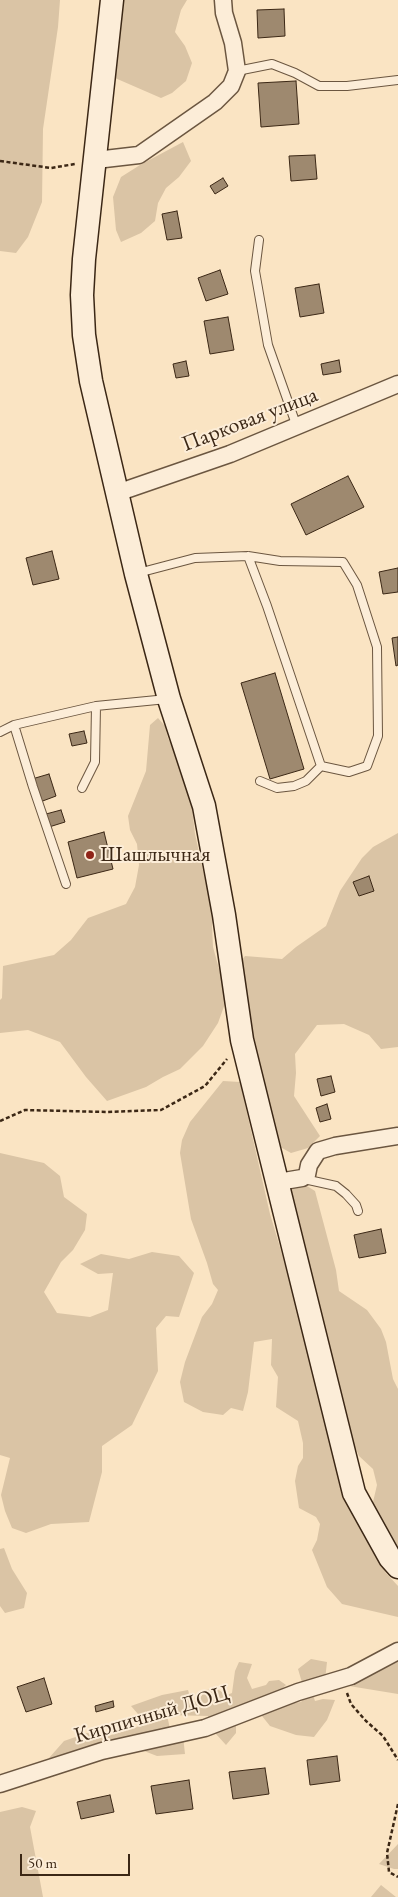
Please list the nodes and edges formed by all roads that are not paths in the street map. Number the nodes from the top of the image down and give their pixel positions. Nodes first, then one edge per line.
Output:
1 (112, 0) edge
2 (223, 0) edge
3 (237, 71) junction
4 (398, 80) edge
5 (96, 160) junction
6 (259, 240) dead end
7 (398, 384) edge
8 (297, 428) junction
9 (117, 492) junction
10 (248, 556) junction
11 (136, 574) junction
12 (169, 699) junction
13 (96, 706) junction
14 (14, 725) junction
15 (0, 732) edge
16 (321, 766) junction
17 (260, 781) dead end
18 (82, 788) dead end
19 (66, 884) dead end
20 (398, 1136) edge
21 (302, 1178) junction
22 (278, 1182) junction
23 (358, 1211) dead end
24 (398, 1568) edge
25 (398, 1651) edge
26 (0, 1784) edge

1 - 5 main road
2 - 3 street
3 - 4 lane
3 - 5 street
5 - 9 main road
6 - 8 lane
7 - 8 street, Парковая улица
8 - 9 street, Парковая улица
9 - 11 main road
10 - 11 lane
10 - 16 lane
10 - 16 lane
11 - 12 main road
12 - 13 lane
12 - 22 main road
13 - 14 lane
13 - 18 lane
14 - 15 lane
14 - 19 lane
16 - 17 lane
20 - 21 street
21 - 22 street
21 - 23 lane
22 - 24 main road
25 - 26 street, Кирпичный ДОЦ

